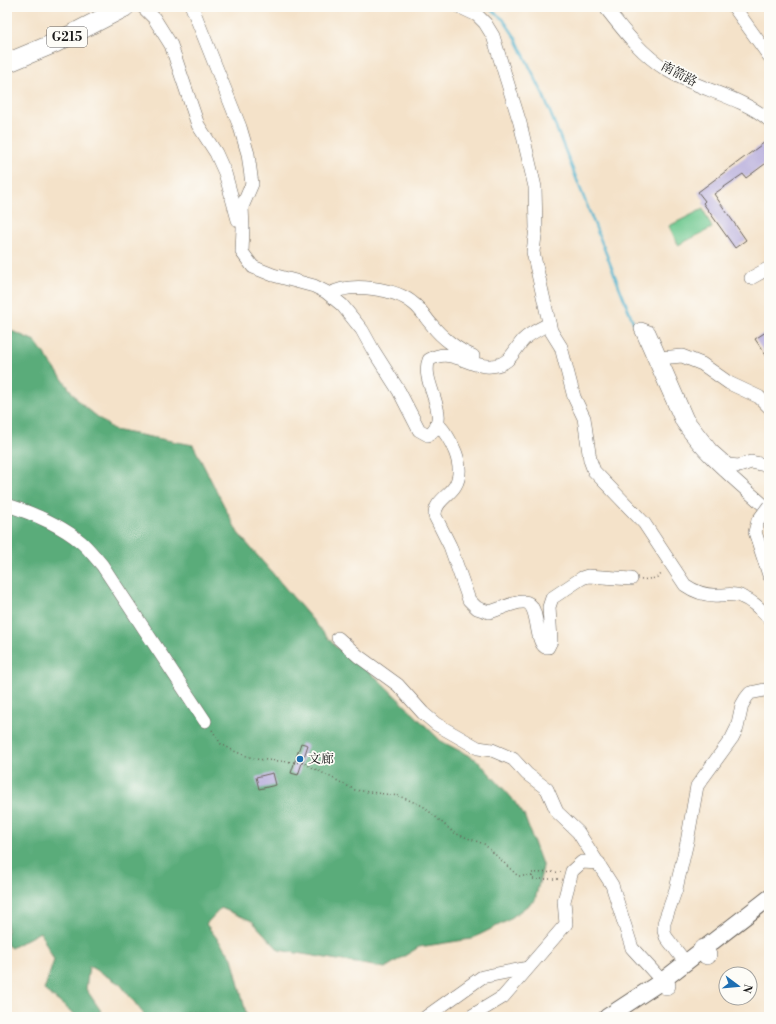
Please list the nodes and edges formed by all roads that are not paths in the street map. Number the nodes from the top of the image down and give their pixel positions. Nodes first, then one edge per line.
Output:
1 (125, 7) edge
2 (143, 7) edge
3 (192, 7) edge
4 (460, 7) edge
5 (605, 7) edge
6 (734, 7) edge
7 (769, 56) edge
8 (7, 63) edge
9 (769, 120) edge
10 (243, 241) junction
11 (769, 268) edge
12 (751, 278) dead end
13 (330, 294) junction
14 (549, 324) junction
15 (660, 358) junction
16 (489, 366) junction
17 (769, 407) edge
18 (437, 423) junction
19 (769, 466) edge
20 (7, 505) edge
21 (769, 506) edge
22 (769, 510) edge
23 (769, 575) edge
24 (631, 579) road end
25 (769, 618) edge
26 (338, 638) dead end
27 (769, 688) edge
28 (205, 721) road end
29 (599, 863) junction
30 (769, 898) edge
31 (769, 907) edge
32 (705, 952) junction
33 (686, 963) junction
34 (527, 968) junction
35 (664, 983) junction
36 (426, 1017) edge
37 (470, 1017) edge
38 (607, 1017) edge
39 (619, 1017) edge

1 - 8 highway, G215
2 - 10 street
3 - 10 street
4 - 14 street
5 - 9 street, 南箭路
6 - 7 street
10 - 13 street
11 - 12 street
13 - 16 street
13 - 18 street
14 - 16 street
14 - 25 street
15 - 17 street
15 - 19 street
15 - 22 street
16 - 18 street
18 - 24 street
20 - 28 street
21 - 23 street, bridge
26 - 29 street
27 - 33 street
29 - 34 street
29 - 35 street
30 - 32 main road
31 - 32 main road
32 - 33 main road
32 - 35 main road
33 - 35 main road
34 - 36 street
34 - 37 street
35 - 38 main road
35 - 39 main road

